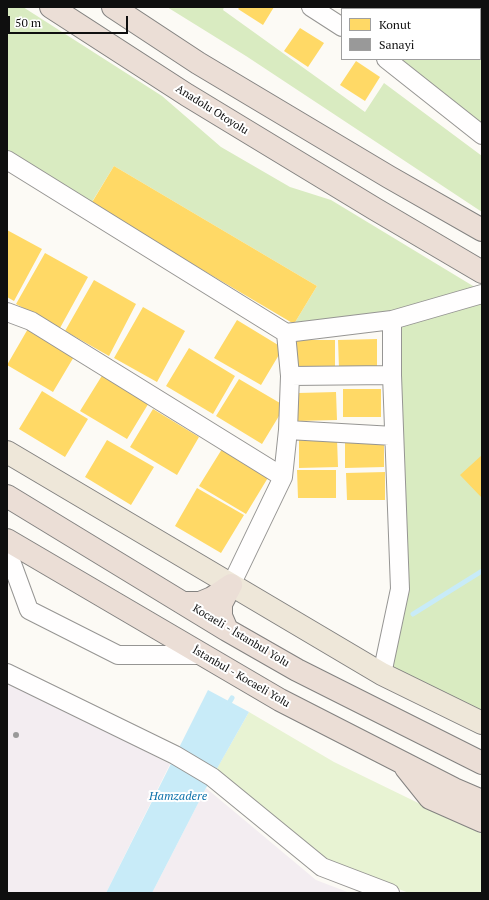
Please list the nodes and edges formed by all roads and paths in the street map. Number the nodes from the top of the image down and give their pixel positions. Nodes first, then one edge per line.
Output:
1 (51, 7) edge
2 (113, 7) edge
3 (311, 7) edge
4 (341, 26) edge
5 (387, 60) edge
6 (482, 135) edge
7 (9, 166) edge
8 (482, 230) edge
9 (482, 272) edge
10 (482, 294) edge
11 (7, 312) edge
12 (392, 320) junction
13 (286, 333) junction
14 (392, 375) junction
15 (290, 376) junction
16 (288, 430) junction
17 (394, 436) junction
18 (7, 452) edge
19 (283, 477) junction
20 (7, 496) edge
21 (7, 540) edge
22 (7, 550) edge
23 (231, 585) junction
24 (184, 603) junction
25 (227, 630) junction
26 (202, 655) junction
27 (7, 673) edge
28 (382, 674) junction
29 (482, 723) edge
30 (402, 762) junction
31 (482, 763) edge
32 (482, 801) edge
33 (482, 821) edge
34 (390, 893) edge

1 - 9 highway, Anadolu Otoyolu
2 - 8 highway
3 - 4 street
5 - 6 street
7 - 13 street
10 - 12 street
11 - 19 street
12 - 13 street
12 - 14 street
13 - 15 street
14 - 15 street
14 - 17 street
15 - 16 street
16 - 17 street
16 - 19 street
17 - 28 street
18 - 23 main road
19 - 23 street
20 - 24 highway, Kocaeli - İstanbul Yolu
21 - 26 highway, İstanbul - Kocaeli Yolu
22 - 26 street
23 - 24 highway
23 - 25 highway
23 - 28 main road
24 - 25 highway, Kocaeli - İstanbul Yolu
25 - 31 highway, Kocaeli - İstanbul Yolu
26 - 30 highway, İstanbul - Kocaeli Yolu
27 - 34 street
28 - 29 main road
30 - 32 highway, İstanbul - Kocaeli Yolu
30 - 33 highway

